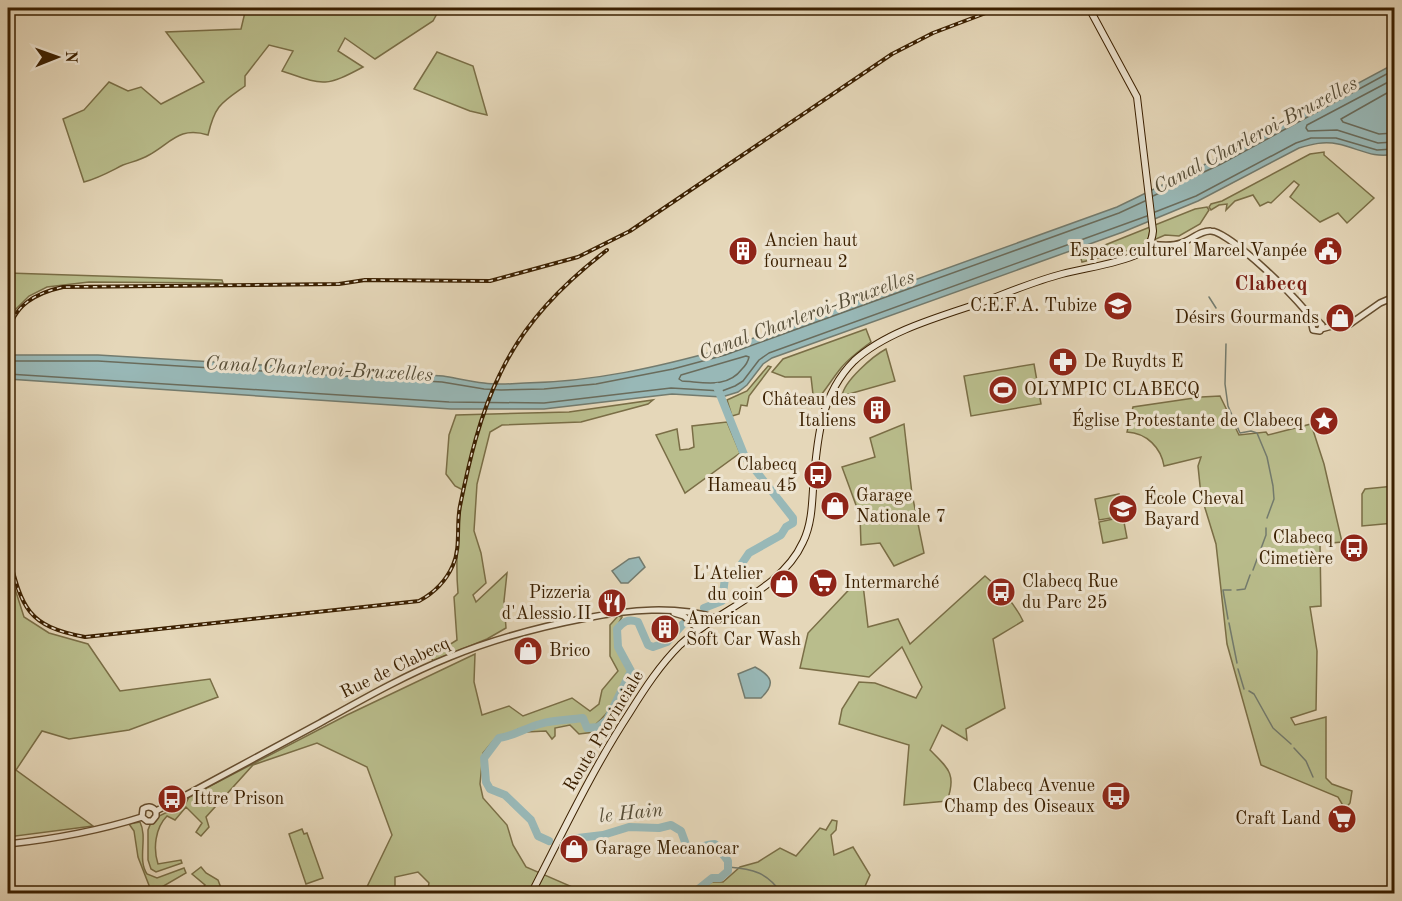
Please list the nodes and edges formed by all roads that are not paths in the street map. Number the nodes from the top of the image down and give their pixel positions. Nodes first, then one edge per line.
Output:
1 (1089, 8) edge
2 (1149, 244) junction
3 (1395, 297) edge
4 (667, 610) junction
5 (716, 618) junction
6 (699, 630) junction
7 (156, 811) junction
8 (142, 817) junction
9 (8, 844) edge
10 (531, 894) edge

1 - 2 main road
2 - 3 street, Route Provinciale
2 - 5 main road, Route Provinciale
4 - 5 street, Rue de Clabecq
4 - 6 street
4 - 7 street, Rue de Clabecq
5 - 6 main road, Route Provinciale
6 - 10 main road, Route Provinciale
7 - 8 street, Rue de Clabecq
7 - 8 street, Rue de Clabecq
8 - 9 street, Rue de Clabecq

